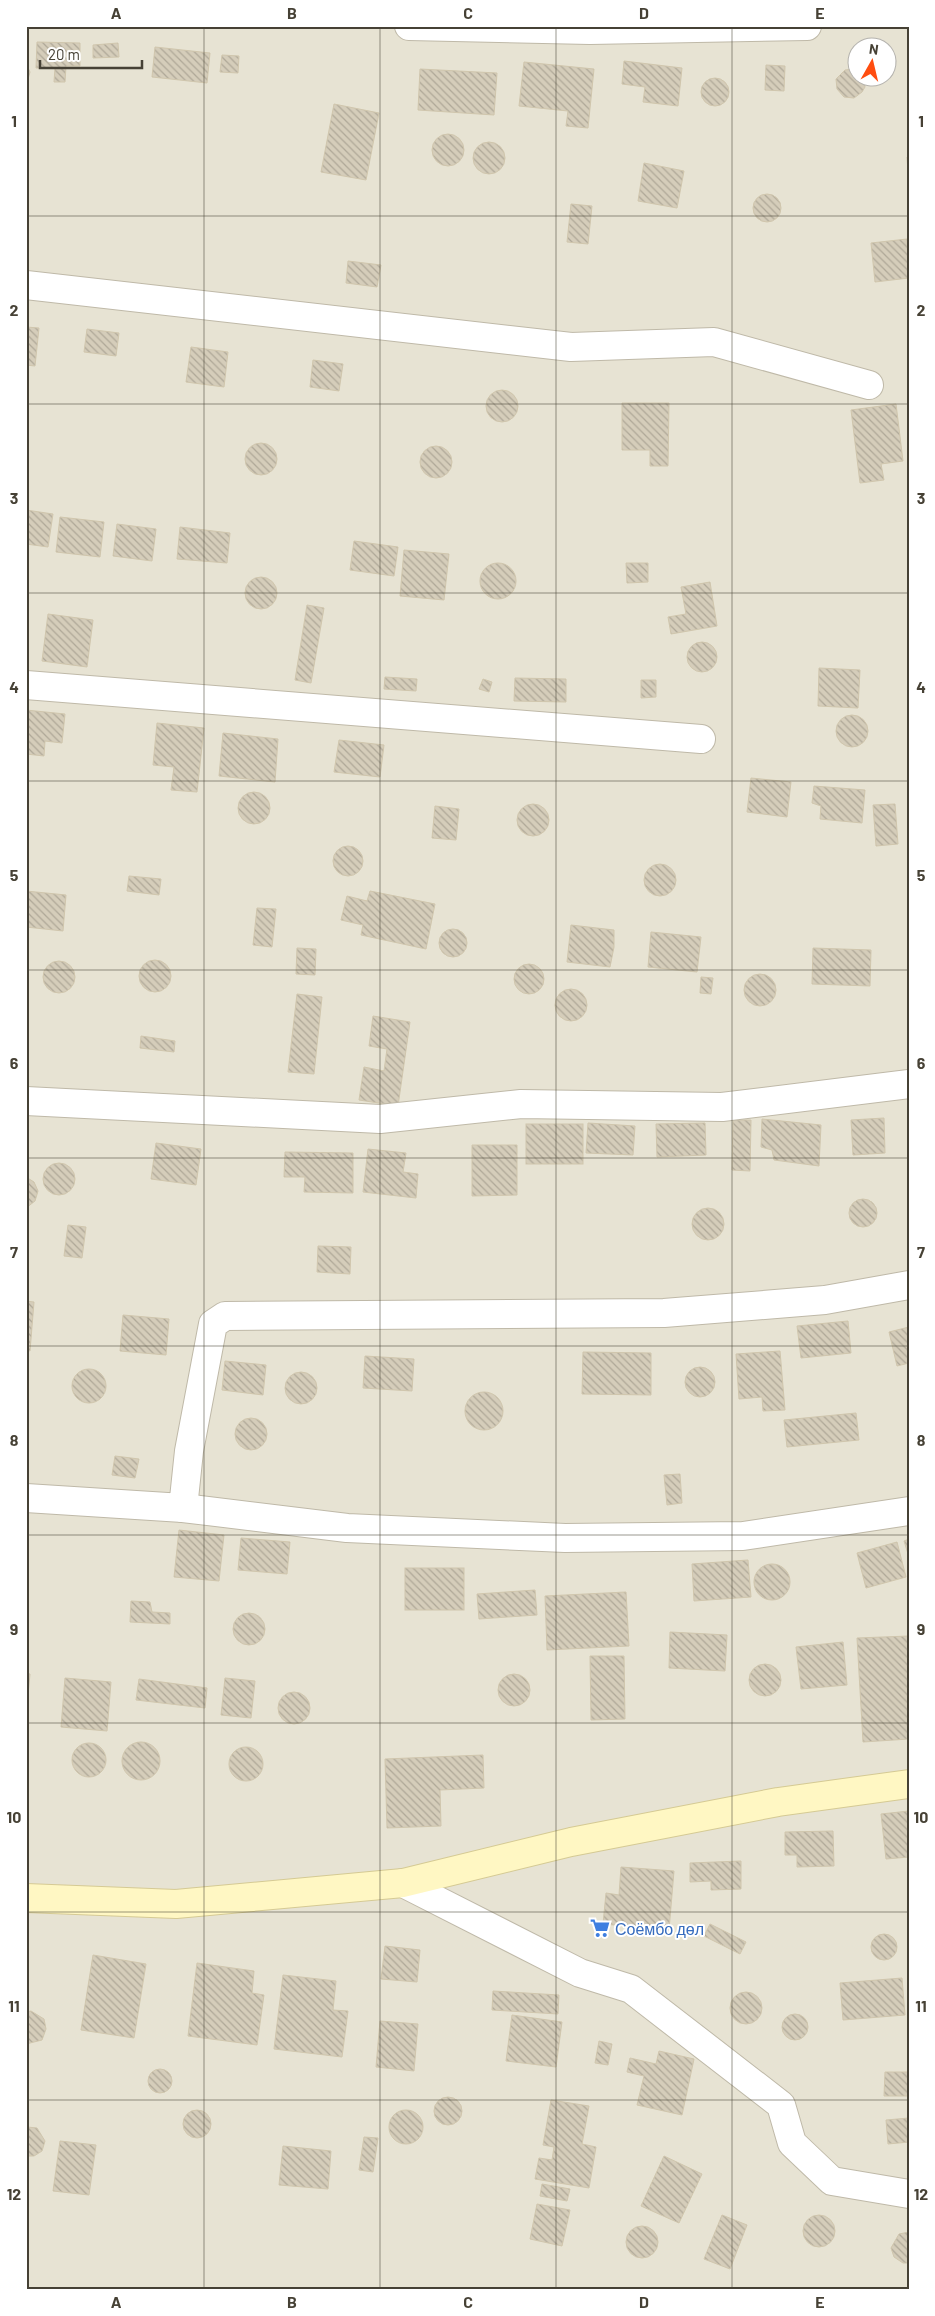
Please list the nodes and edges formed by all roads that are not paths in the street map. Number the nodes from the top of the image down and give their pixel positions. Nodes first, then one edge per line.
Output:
1 (408, 26) edge
2 (807, 26) edge
3 (26, 285) edge
4 (868, 385) dead end
5 (26, 685) edge
6 (701, 739) dead end
7 (909, 1084) edge
8 (26, 1101) edge
9 (909, 1285) edge
10 (26, 1498) edge
11 (183, 1508) junction
12 (909, 1511) edge
13 (909, 1784) edge
14 (403, 1882) junction
15 (26, 1898) edge
16 (909, 2194) edge

1 - 2 street
3 - 4 street
5 - 6 street
7 - 8 street
9 - 11 street
10 - 11 street
11 - 12 street
13 - 14 main road
14 - 15 main road
14 - 16 street

